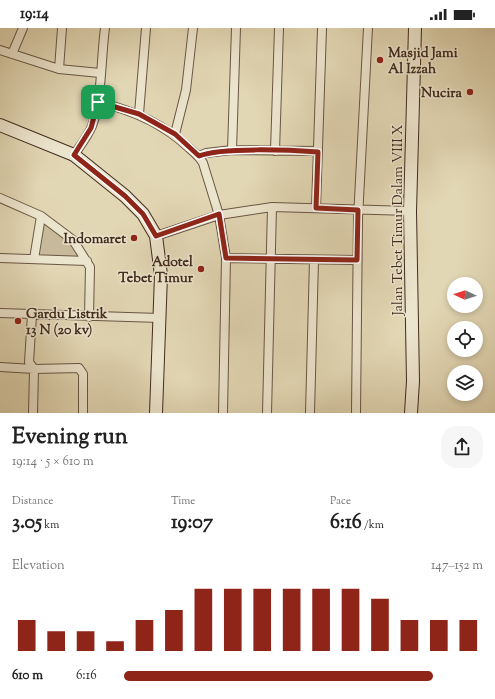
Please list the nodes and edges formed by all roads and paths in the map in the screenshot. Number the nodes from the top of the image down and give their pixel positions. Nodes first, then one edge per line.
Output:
1 (23, 28) edge
2 (62, 28) edge
3 (105, 28) edge
4 (146, 28) edge
5 (193, 28) edge
6 (236, 28) edge
7 (279, 28) edge
8 (322, 28) edge
9 (368, 28) edge
10 (415, 28) edge
11 (0, 50) edge
12 (12, 54) junction
13 (59, 69) junction
14 (100, 73) junction
15 (98, 102) junction
16 (139, 114) junction
17 (0, 124) edge
18 (175, 134) junction
19 (232, 150) junction
20 (275, 151) junction
21 (318, 152) junction
22 (74, 155) junction
23 (199, 156) junction
24 (0, 198) edge
25 (272, 207) junction
26 (316, 208) junction
27 (358, 210) junction
28 (410, 210) junction
29 (219, 214) junction
30 (41, 216) junction
31 (156, 236) junction
32 (0, 258) edge
33 (226, 258) junction
34 (34, 259) junction
35 (270, 259) junction
36 (314, 260) junction
37 (357, 260) junction
38 (87, 261) junction
39 (0, 313) edge
40 (32, 315) junction
41 (89, 317) junction
42 (160, 318) junction
43 (0, 367) edge
44 (34, 370) junction
45 (33, 413) edge
46 (82, 413) edge
47 (156, 413) edge
48 (223, 413) edge
49 (268, 413) edge
50 (310, 413) edge
51 (356, 413) edge
52 (411, 413) edge

1 - 12 street
2 - 13 street
3 - 14 street
4 - 16 street
5 - 18 street
6 - 19 street
7 - 20 street
8 - 21 street
9 - 27 street
10 - 28 street, Jalan Tebet Timur Dalam VIII X
11 - 12 street
12 - 13 street
13 - 14 street
14 - 15 street
15 - 16 street
15 - 22 street
16 - 18 street
17 - 22 street
18 - 23 street
19 - 20 street
19 - 23 street
20 - 21 street
21 - 26 street
22 - 31 street
23 - 29 street
24 - 30 street
25 - 26 street
25 - 29 street
25 - 35 street
26 - 27 street
27 - 28 street
27 - 37 street
28 - 52 street, Jalan Tebet Timur Dalam VIII X
29 - 31 street
29 - 33 street
30 - 34 street
30 - 38 street
31 - 42 street
32 - 34 street
33 - 35 street
33 - 48 street
34 - 38 street
35 - 36 street
35 - 49 street
36 - 37 street
36 - 50 street
37 - 51 street
38 - 41 street
39 - 40 street
40 - 41 street
40 - 44 street
41 - 42 street
42 - 47 street
43 - 44 street
44 - 45 street
44 - 46 street

